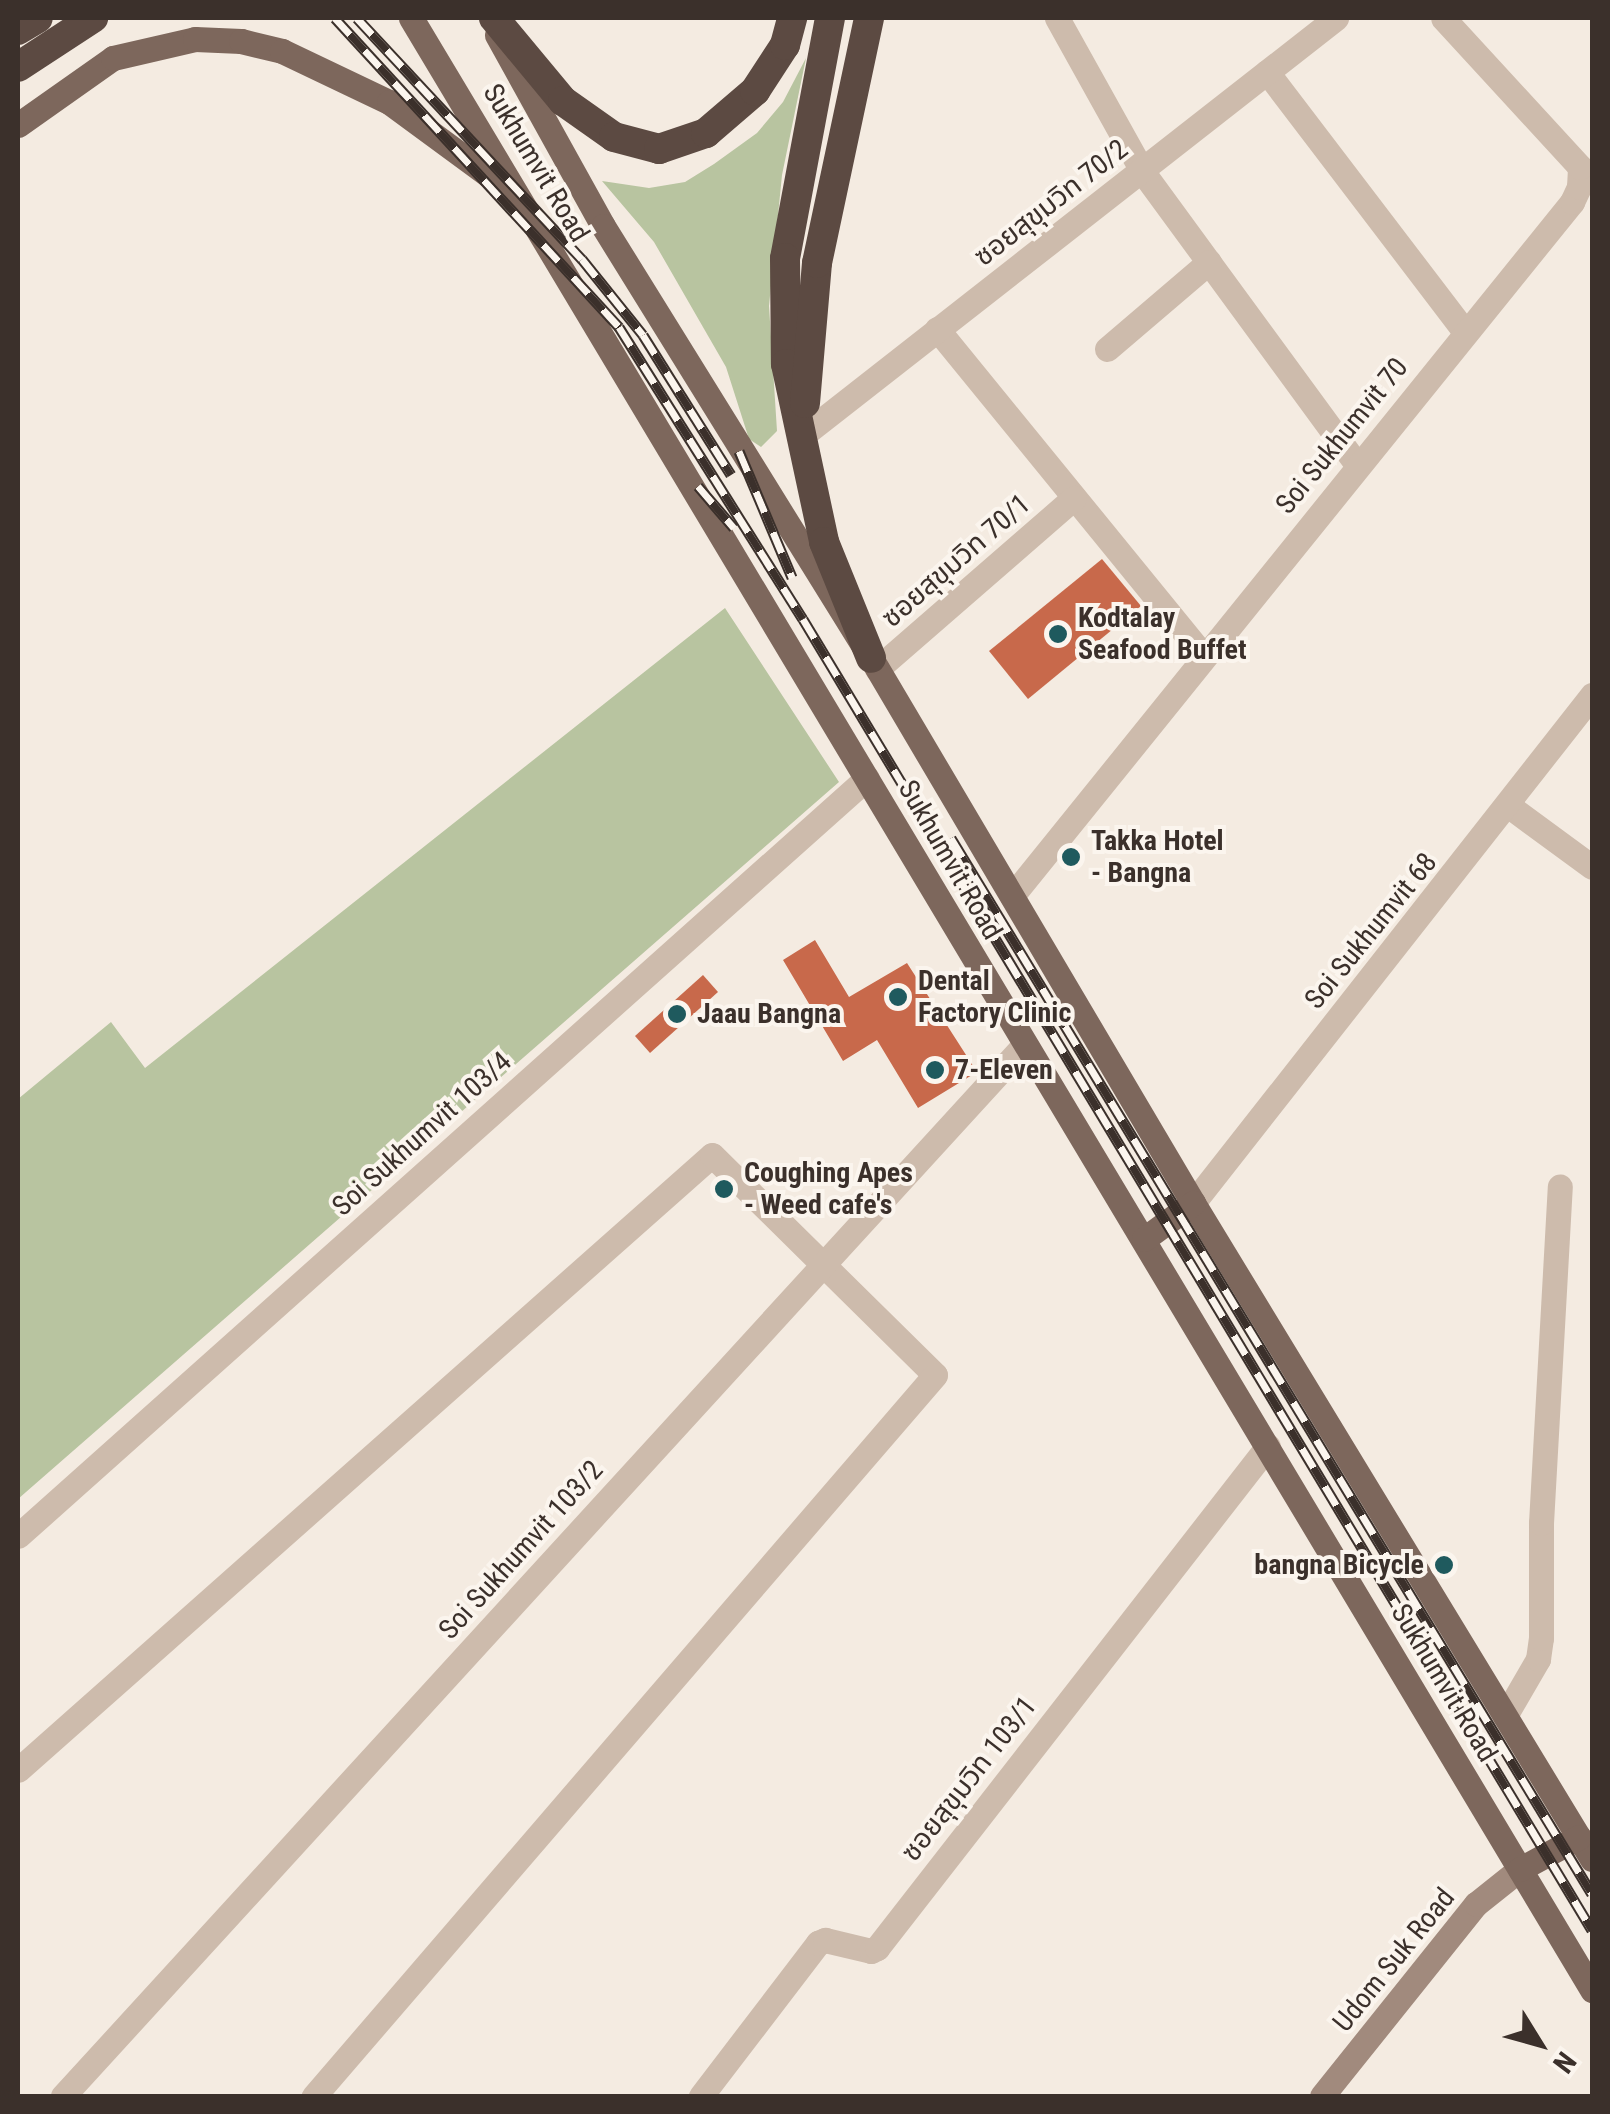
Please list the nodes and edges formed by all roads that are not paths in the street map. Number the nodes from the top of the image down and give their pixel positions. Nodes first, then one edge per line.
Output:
1 (38, 18) edge
2 (48, 18) edge
3 (93, 18) edge
4 (411, 18) edge
5 (491, 18) edge
6 (792, 18) edge
7 (869, 18) edge
8 (1057, 18) edge
9 (1336, 18) edge
10 (1443, 18) edge
11 (828, 28) edge
12 (18, 30) edge
13 (18, 66) edge
14 (1267, 72) junction
15 (18, 125) edge
16 (1142, 170) junction
17 (525, 202) junction
18 (1209, 262) junction
19 (937, 329) junction
20 (1465, 332) junction
21 (1107, 349) dead end
22 (803, 435) junction
23 (1357, 465) junction
24 (1074, 498) junction
25 (1204, 656) junction
26 (874, 664) junction
27 (1592, 695) edge
28 (867, 778) junction
29 (1509, 806) junction
30 (1592, 867) edge
31 (1012, 896) junction
32 (1024, 1044) junction
33 (1560, 1188) dead end
34 (1193, 1203) junction
35 (1144, 1239) junction
36 (822, 1265) junction
37 (1268, 1446) junction
38 (18, 1536) edge
39 (1505, 1716) junction
40 (18, 1770) edge
41 (1586, 1848) edge
42 (1520, 1869) junction
43 (1592, 1990) edge
44 (63, 2096) edge
45 (314, 2096) edge
46 (701, 2096) edge
47 (1322, 2096) edge

1 - 12 highway
2 - 13 main road
3 - 13 highway
4 - 17 main road, Sukhumvit Road
5 - 6 highway
5 - 26 main road, Sukhumvit Road
7 - 22 highway
8 - 16 street
9 - 14 street, ซอยสุขุมวิท 70/2
10 - 20 street, Soi Sukhumvit 70
11 - 22 highway
14 - 16 street, ซอยสุขุมวิท 70/2
14 - 20 street
15 - 17 main road
16 - 18 street
16 - 19 street, ซอยสุขุมวิท 70/2
17 - 28 main road, Sukhumvit Road
18 - 21 street
18 - 23 street
19 - 22 street, ซอยสุขุมวิท 70/2
19 - 24 street
20 - 23 street, Soi Sukhumvit 70
22 - 26 highway
23 - 25 street, Soi Sukhumvit 70
24 - 25 street
24 - 26 street, ซอยสุขุมวิท 70/1
25 - 31 street, Soi Sukhumvit 70
26 - 31 main road, Sukhumvit Road
27 - 29 street, Soi Sukhumvit 68
28 - 32 main road, Sukhumvit Road
28 - 38 street, Soi Sukhumvit 103/4
29 - 30 street
29 - 34 street, Soi Sukhumvit 68
31 - 34 main road, Sukhumvit Road
32 - 35 main road, Sukhumvit Road
32 - 36 street, Soi Sukhumvit 103/2
33 - 39 street
34 - 35 main road
34 - 39 main road, Sukhumvit Road
35 - 37 main road, Sukhumvit Road
36 - 40 street
36 - 44 street, Soi Sukhumvit 103/2
36 - 45 street
37 - 42 main road, Sukhumvit Road
37 - 46 street, ซอยสุขุมวิท 103/1
39 - 41 main road, Sukhumvit Road
41 - 42 main road
42 - 43 main road, Sukhumvit Road
42 - 47 main road, Udom Suk Road

